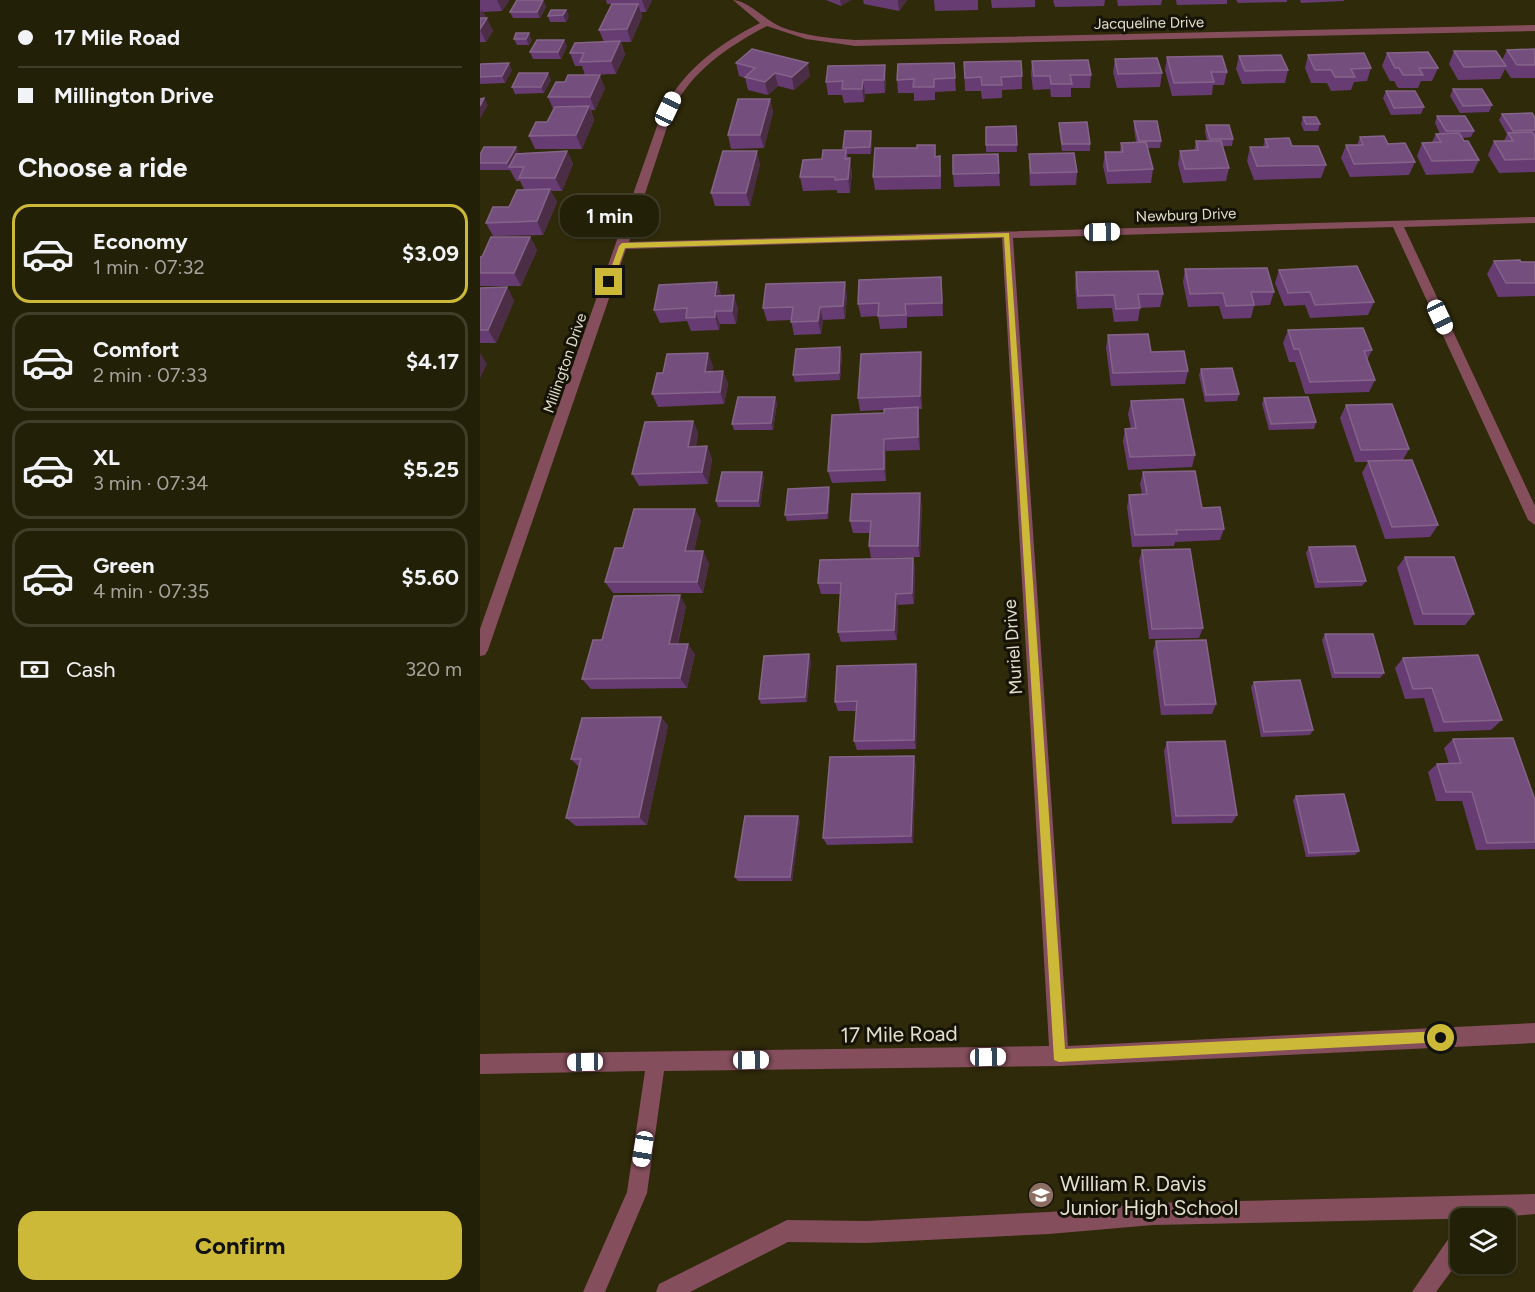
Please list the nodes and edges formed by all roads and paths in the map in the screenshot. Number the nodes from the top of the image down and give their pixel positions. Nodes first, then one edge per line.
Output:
1 (737, 0) edge
2 (765, 24) junction
3 (1535, 28) edge
4 (1535, 220) edge
5 (1397, 224) junction
6 (1007, 235) junction
7 (622, 246) junction
8 (1535, 520) edge
9 (480, 650) edge
10 (1535, 1033) edge
11 (1059, 1056) junction
12 (656, 1061) junction
13 (480, 1064) edge
14 (1535, 1204) edge
15 (1508, 1208) edge
16 (1450, 1212) edge
17 (1450, 1255) edge
18 (594, 1292) edge
19 (667, 1292) edge
20 (1423, 1292) edge

1 - 2 street
2 - 3 street, Jacqueline Drive
2 - 7 street, Millington Drive
4 - 5 street, Newburg Drive
5 - 6 street, Newburg Drive
5 - 8 street
6 - 7 street, Newburg Drive
6 - 11 street, Muriel Drive
7 - 9 street, Millington Drive
10 - 11 street, 17 Mile Road
11 - 12 street, 17 Mile Road
12 - 13 street, 17 Mile Road
12 - 18 street
14 - 15 street
16 - 19 street
17 - 20 street

